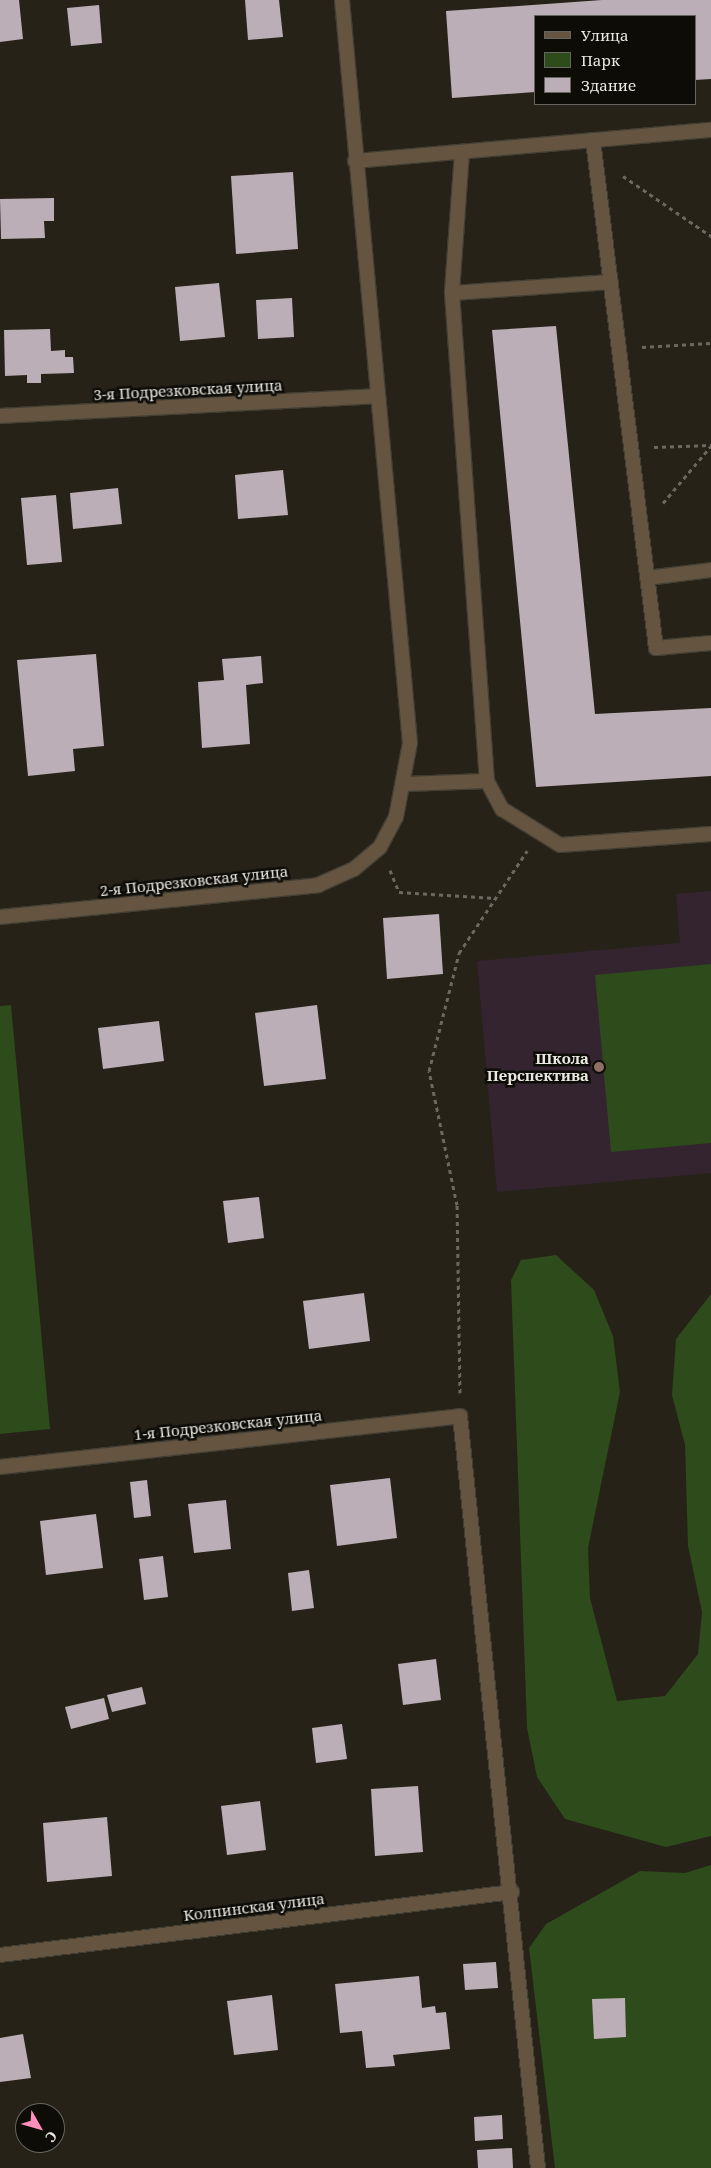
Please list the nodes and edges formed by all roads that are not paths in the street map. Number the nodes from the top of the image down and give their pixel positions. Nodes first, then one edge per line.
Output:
1 (342, 0) edge
2 (711, 130) edge
3 (593, 140) junction
4 (462, 152) junction
5 (355, 162) junction
6 (611, 282) junction
7 (452, 293) junction
8 (377, 396) junction
9 (0, 416) edge
10 (711, 570) edge
11 (647, 578) junction
12 (711, 643) edge
13 (487, 780) junction
14 (405, 784) junction
15 (711, 834) edge
16 (0, 918) edge
17 (0, 1466) edge
18 (512, 1892) junction
19 (0, 1955) edge
20 (538, 2168) edge

1 - 5 street
2 - 3 street
3 - 4 street
3 - 6 street
4 - 5 street
4 - 7 street
5 - 8 street
6 - 7 street
6 - 11 street
7 - 13 street
8 - 9 street, 3-я Подрезковская улица
8 - 14 street
10 - 11 street
11 - 12 street
13 - 14 street
13 - 15 street
14 - 16 street, 2-я Подрезковская улица
17 - 18 street, 1-я Подрезковская улица
18 - 19 street, Колпинская улица
18 - 20 street

